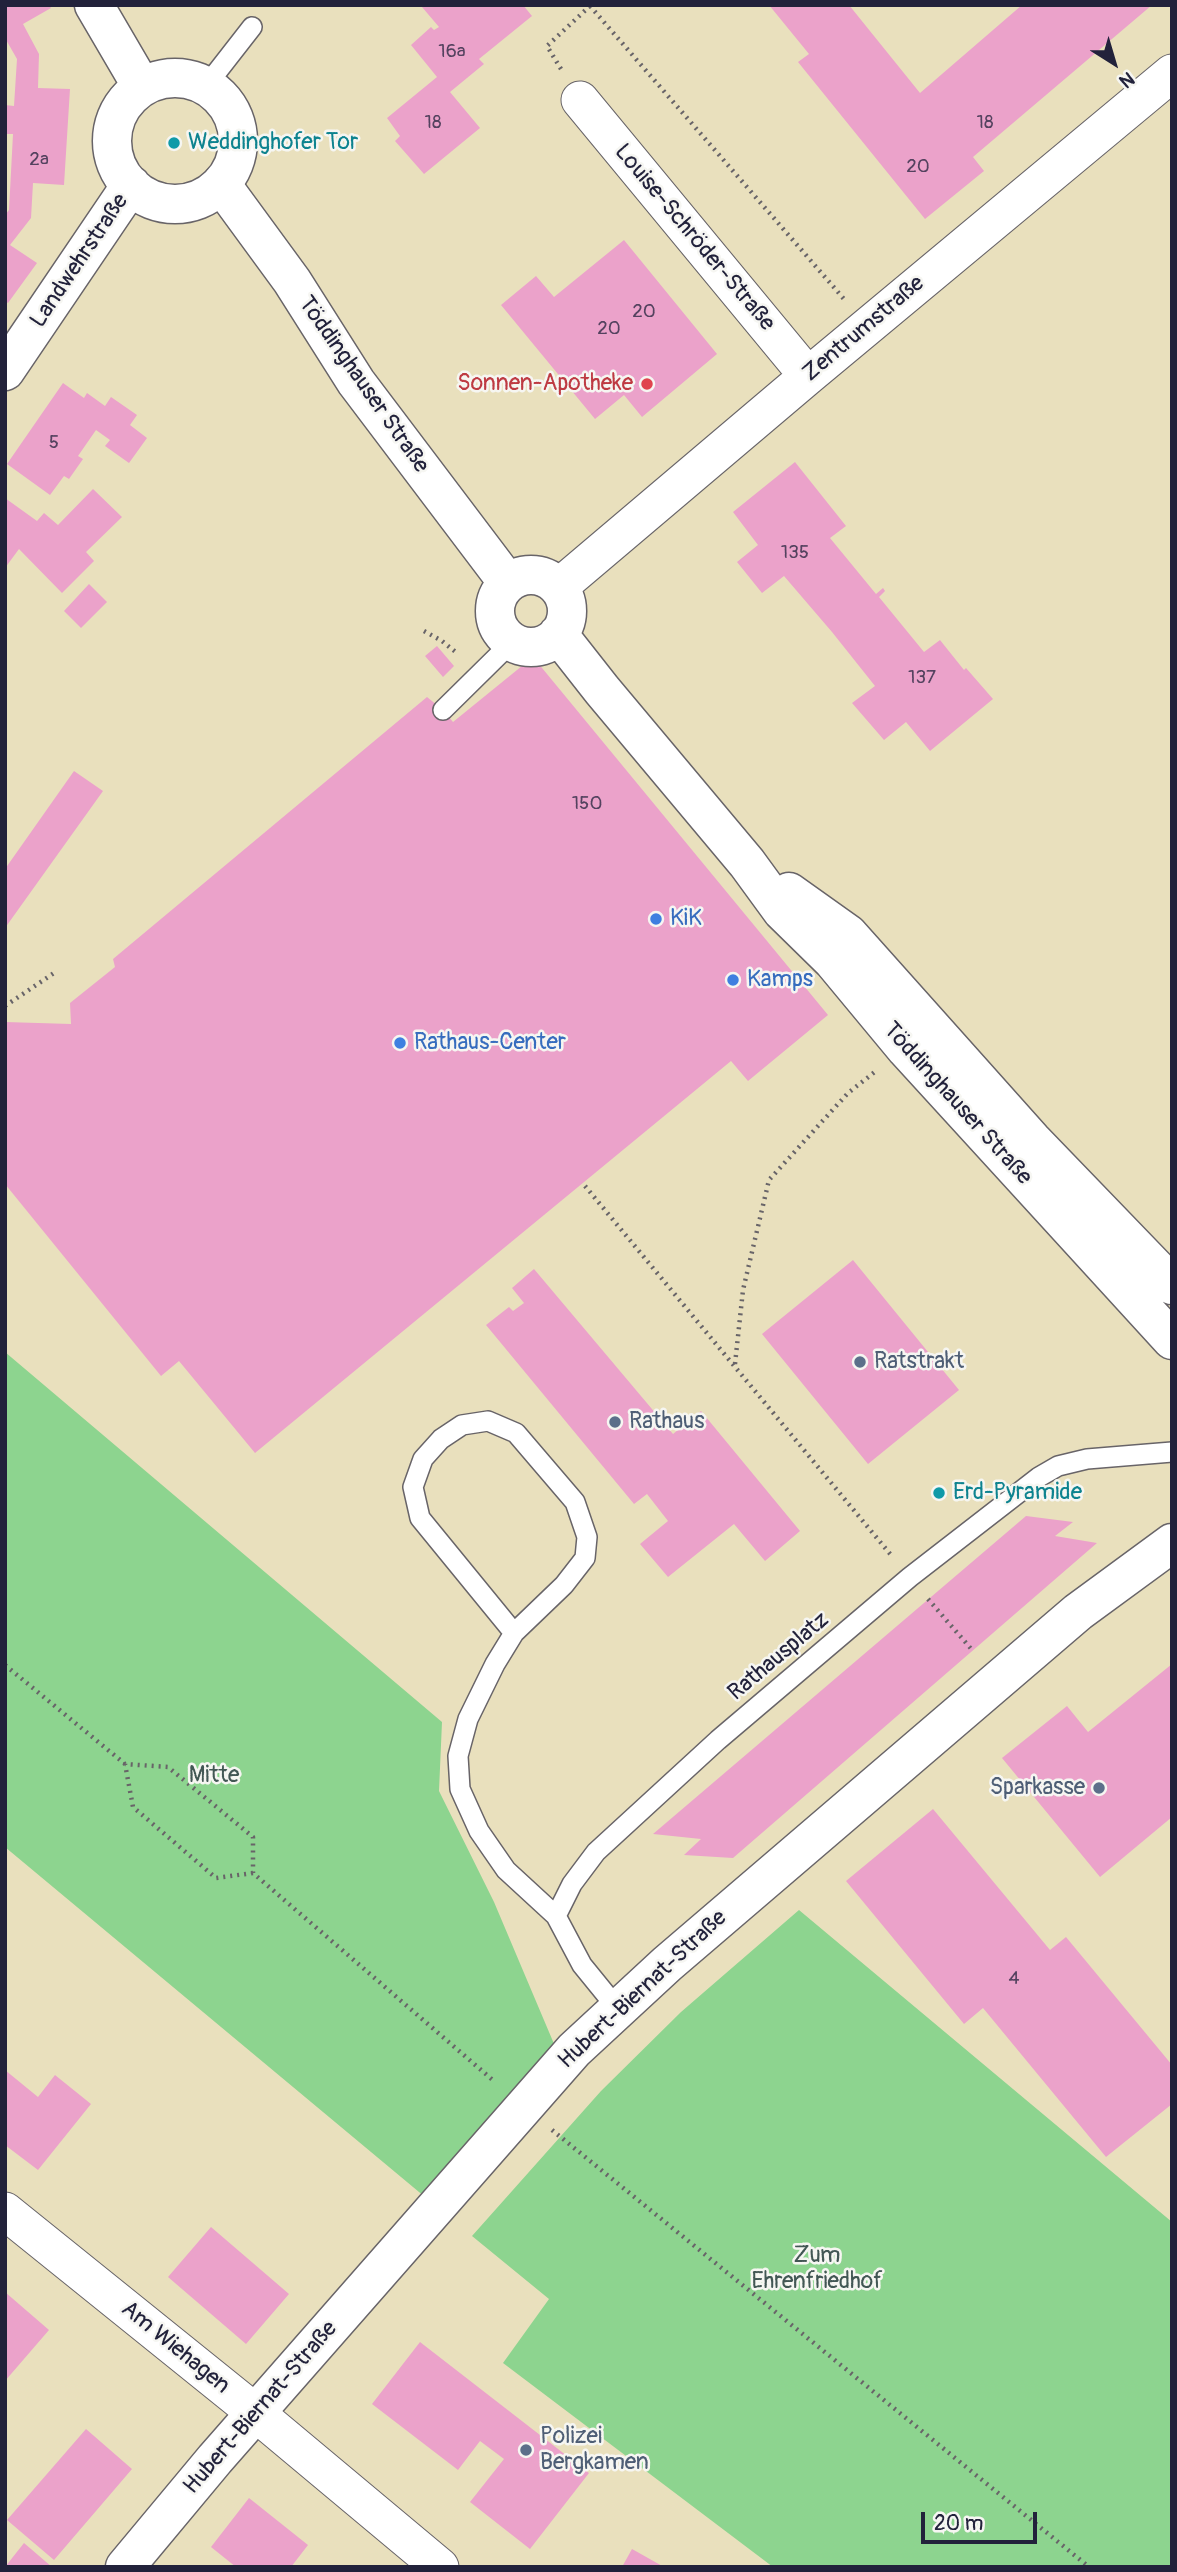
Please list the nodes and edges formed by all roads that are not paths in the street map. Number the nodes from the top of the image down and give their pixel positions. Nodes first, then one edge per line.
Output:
1 (94, 5) edge
2 (252, 27) dead end
3 (1172, 73) edge
4 (206, 86) junction
5 (142, 87) junction
6 (580, 100) road end
7 (221, 184) junction
8 (131, 186) junction
9 (5, 371) edge
10 (808, 376) junction
11 (509, 583) junction
12 (559, 587) junction
13 (558, 635) junction
14 (512, 642) junction
15 (443, 710) dead end
16 (747, 863) junction
17 (1172, 1285) edge
18 (1172, 1340) edge
19 (1172, 1452) edge
20 (1172, 1543) edge
21 (514, 1633) junction
22 (556, 1916) junction
23 (617, 2008) junction
24 (5, 2211) edge
25 (257, 2414) junction
26 (125, 2567) edge
27 (440, 2567) edge

1 - 5 street
2 - 4 lane
3 - 10 street, Zentrumstraße
4 - 5 street
4 - 7 street
5 - 8 street
6 - 10 street, Louise-Schröder-Straße
7 - 8 street
7 - 11 street, Töddinghauser Straße
8 - 9 street, Landwehrstraße
10 - 12 street, Zentrumstraße
11 - 12 street
11 - 14 street
12 - 13 street
13 - 14 street
13 - 16 street, Töddinghauser Straße
14 - 15 lane
16 - 17 street, Töddinghauser Straße
16 - 18 street, Töddinghauser Straße
19 - 22 lane, Rathausplatz
20 - 23 street, Hubert-Biernat-Straße
21 - 21 lane
21 - 22 lane
22 - 23 lane
23 - 25 street, Hubert-Biernat-Straße
24 - 25 street, Am Wiehagen
25 - 26 street, Hubert-Biernat-Straße
25 - 27 street, Am Wiehagen

